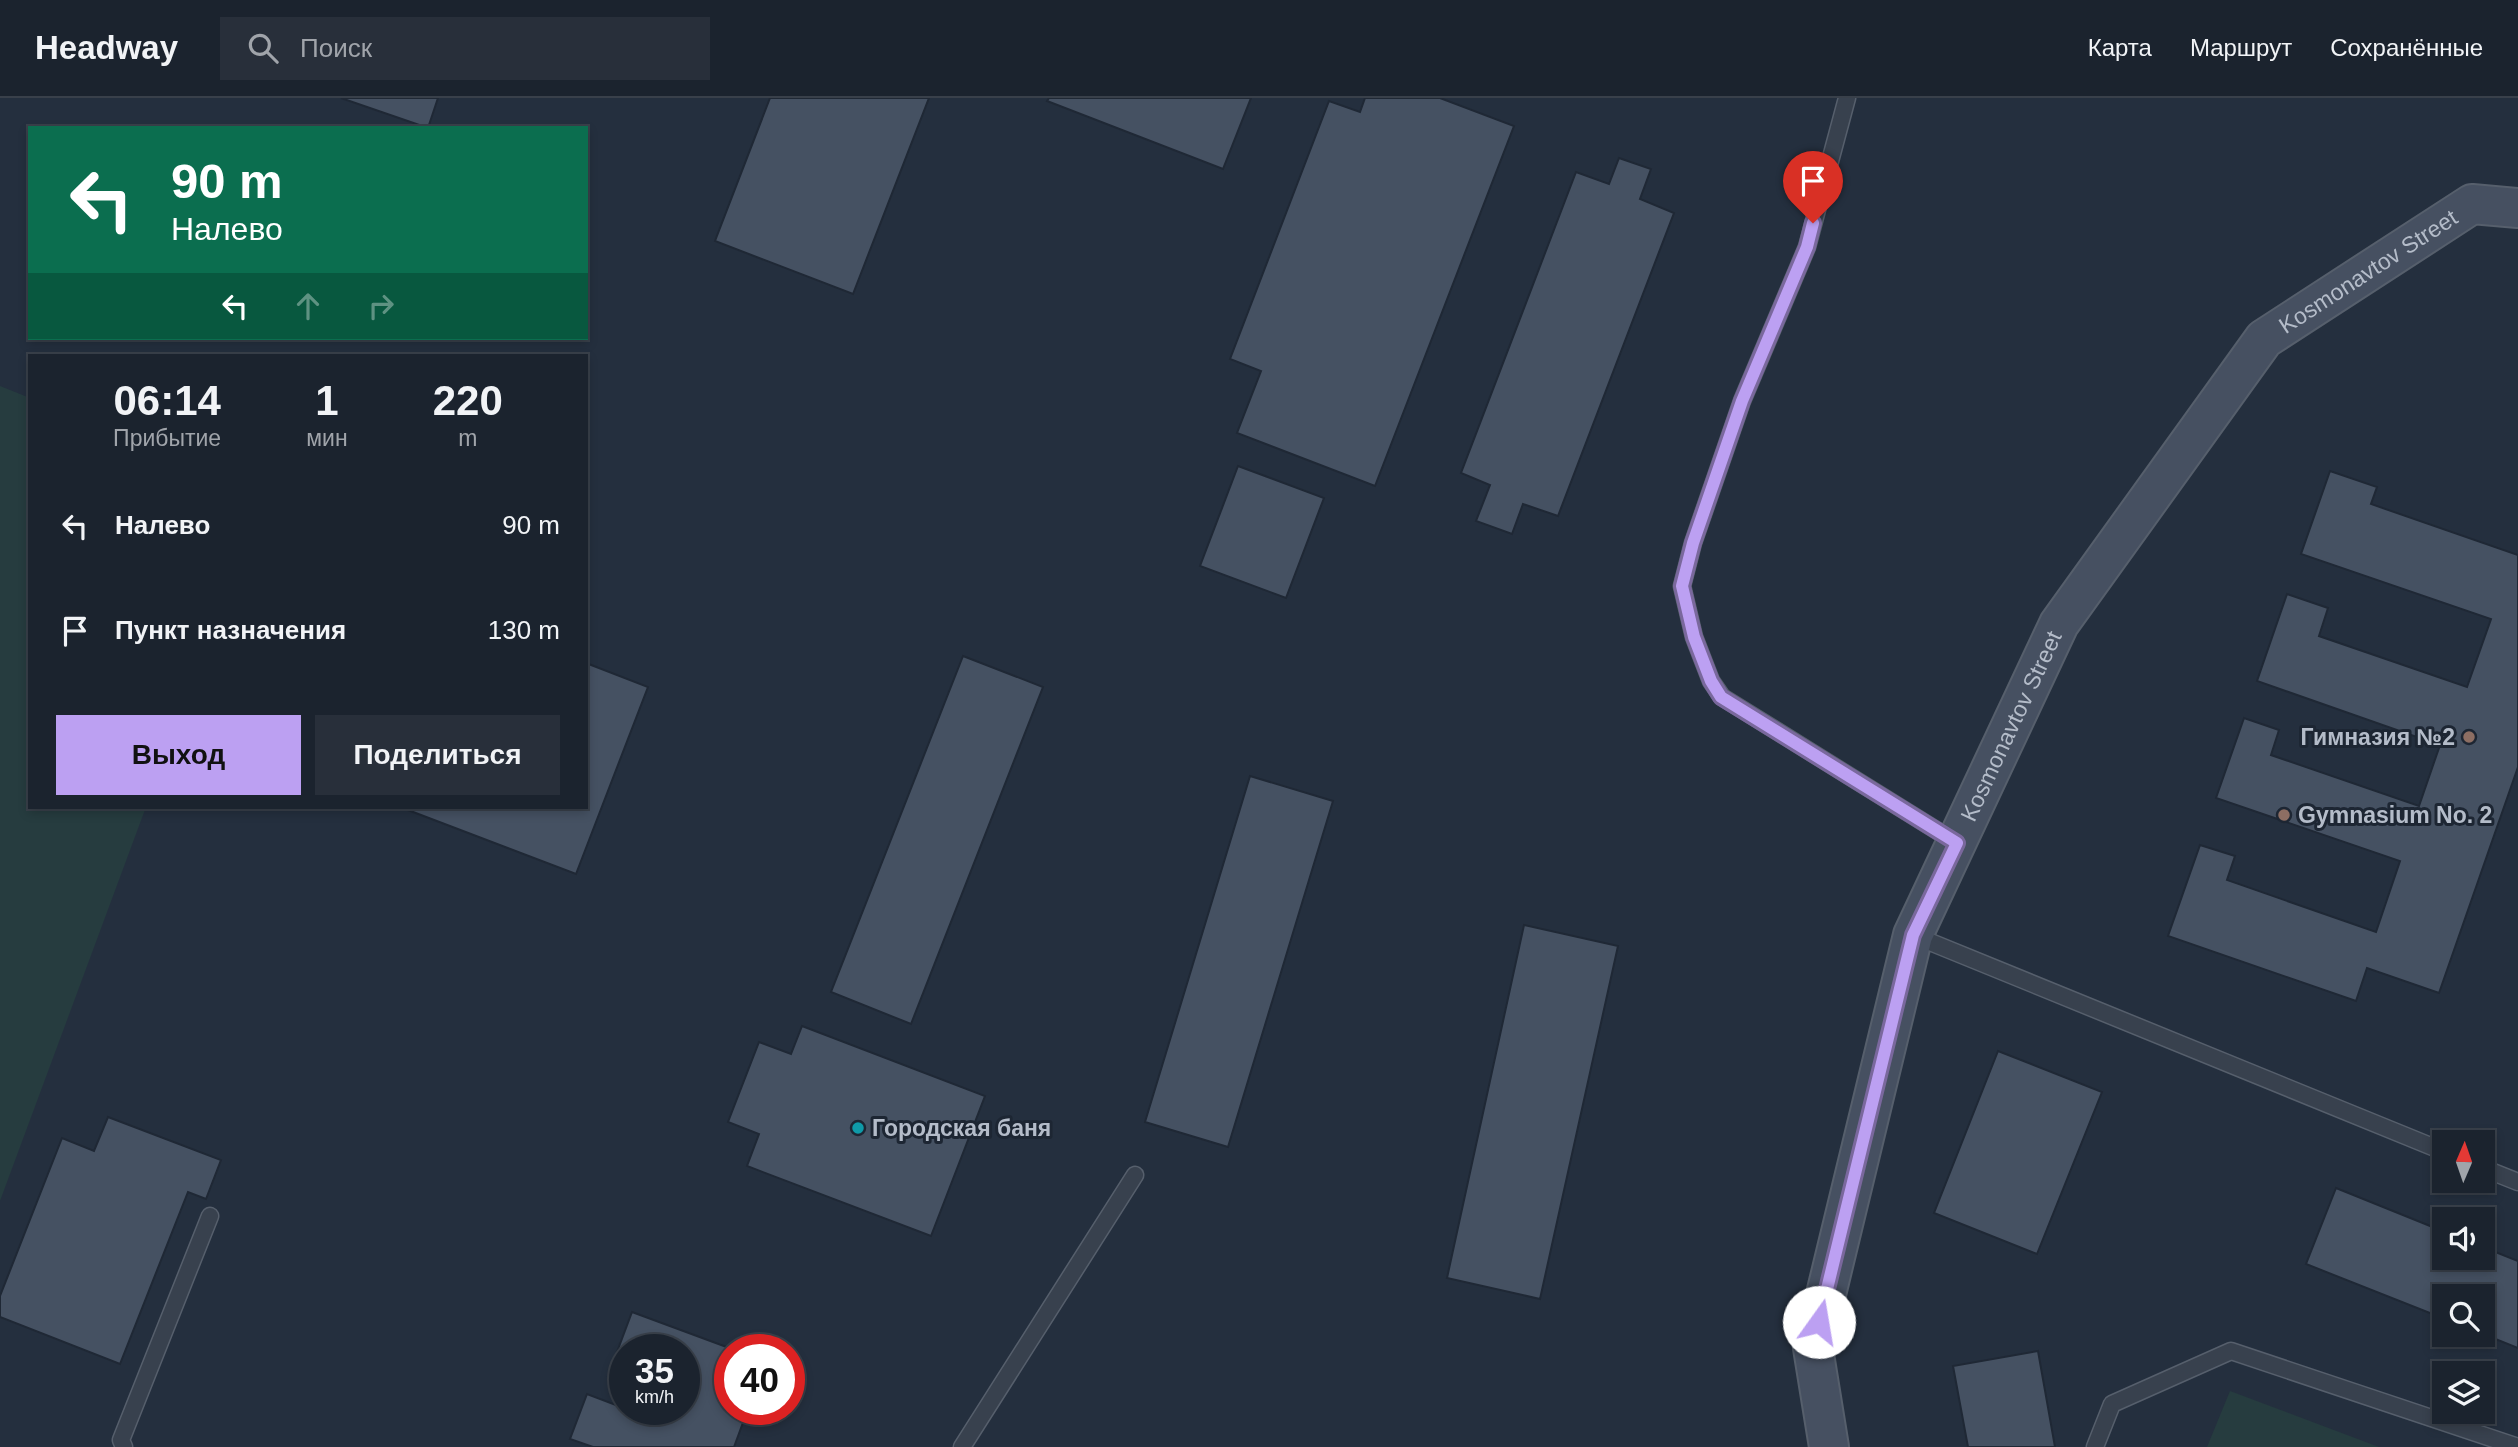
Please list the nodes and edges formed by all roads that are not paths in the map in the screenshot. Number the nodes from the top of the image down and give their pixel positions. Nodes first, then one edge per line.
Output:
1 (1847, 98) edge
2 (2518, 208) edge
3 (1957, 843) junction
4 (1913, 935) junction
5 (2432, 1147) edge
6 (2496, 1173) edge
7 (1135, 1175) dead end
8 (2518, 1182) edge
9 (210, 1216) dead end
10 (124, 1447) edge
11 (962, 1447) edge
12 (1829, 1447) edge
13 (2095, 1447) edge
14 (2518, 1447) edge

1 - 3 lane
2 - 3 street, Kosmonavtov Street
3 - 4 street, Kosmonavtov Street
4 - 5 lane
4 - 12 street, Kosmonavtov Street
6 - 8 lane
7 - 11 lane
9 - 10 lane
13 - 14 lane

